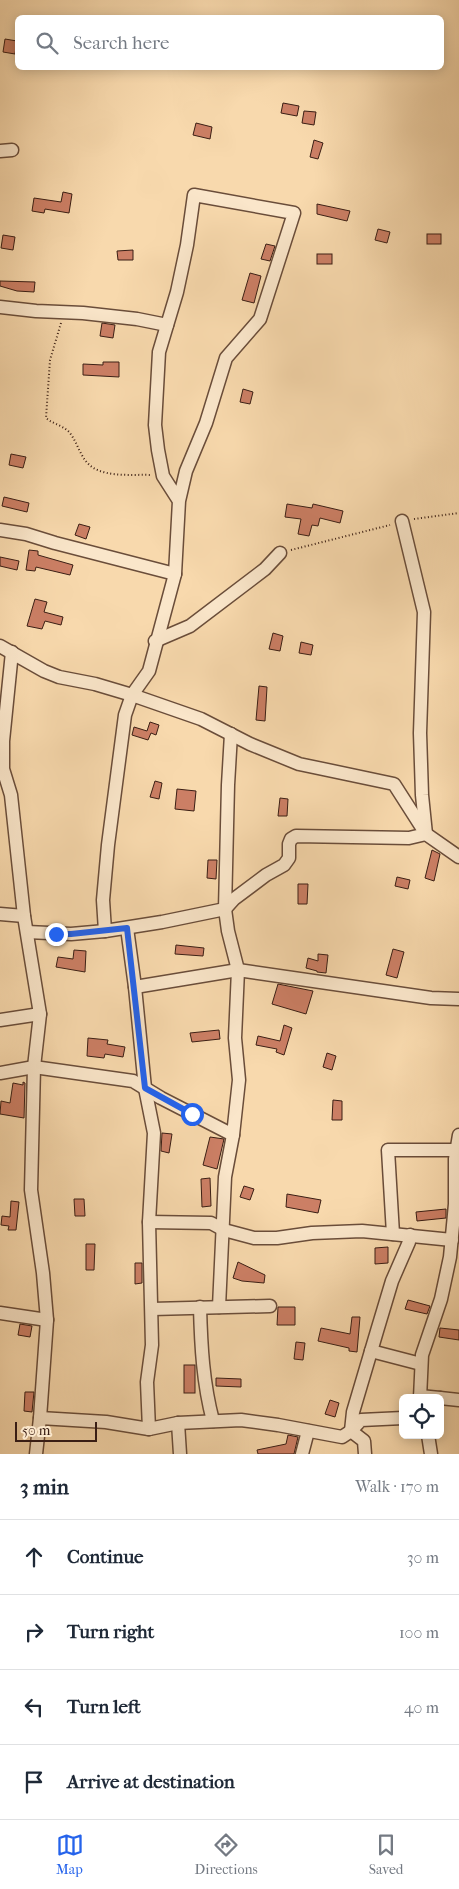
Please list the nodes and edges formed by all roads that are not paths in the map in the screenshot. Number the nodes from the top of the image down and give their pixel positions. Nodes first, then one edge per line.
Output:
1 (0, 307) edge
2 (167, 325) junction
3 (179, 501) junction
4 (402, 521) road end
5 (0, 530) edge
6 (280, 554) road end
7 (175, 574) junction
8 (156, 641) junction
9 (0, 646) edge
10 (12, 652) junction
11 (132, 695) junction
12 (231, 734) junction
13 (426, 834) junction
14 (459, 857) edge
15 (226, 909) junction
16 (0, 914) edge
17 (24, 916) junction
18 (127, 928) junction
19 (105, 931) junction
20 (27, 932) junction
21 (238, 970) junction
22 (135, 987) junction
23 (459, 999) edge
24 (40, 1014) junction
25 (0, 1020) edge
26 (34, 1067) junction
27 (0, 1073) edge
28 (145, 1088) junction
29 (233, 1135) junction
30 (459, 1135) edge
31 (456, 1150) junction
32 (149, 1222) junction
33 (224, 1230) junction
34 (393, 1234) junction
35 (410, 1235) junction
36 (452, 1240) junction
37 (270, 1306) dead end
38 (219, 1307) junction
39 (200, 1308) junction
40 (152, 1309) junction
41 (0, 1313) edge
42 (47, 1320) junction
43 (371, 1351) junction
44 (421, 1364) junction
45 (420, 1394) edge
46 (444, 1398) edge
47 (459, 1400) edge
48 (40, 1418) junction
49 (399, 1418) edge
50 (213, 1421) junction
51 (178, 1423) junction
52 (149, 1429) junction
53 (308, 1431) junction
54 (351, 1431) junction
55 (429, 1439) edge
56 (36, 1454) edge
57 (180, 1454) edge
58 (302, 1454) edge
59 (365, 1454) edge
60 (431, 1454) edge

1 - 2 street
2 - 3 street
2 - 3 street
3 - 7 street
4 - 13 street
5 - 7 street
6 - 8 street
7 - 8 street
8 - 11 street
9 - 10 street
10 - 11 street
10 - 17 street
11 - 12 street
11 - 19 street
12 - 13 street
12 - 15 street
13 - 14 street
13 - 15 street
15 - 18 street
15 - 21 street
16 - 17 street
17 - 20 street
18 - 19 street
18 - 22 street
19 - 20 street
20 - 24 street
21 - 22 street
21 - 23 street
21 - 29 street
22 - 28 street
24 - 25 street
24 - 26 street
26 - 27 street
26 - 28 street
26 - 42 street
28 - 29 street
28 - 32 street
29 - 33 street
30 - 31 street
31 - 34 street
31 - 36 street
32 - 33 street
32 - 40 street
33 - 34 street
33 - 38 street
34 - 35 street
35 - 36 street
35 - 43 street
36 - 44 street
37 - 38 street
38 - 39 street
39 - 40 street
39 - 50 street
40 - 52 street
41 - 42 street
42 - 48 street
43 - 44 street
43 - 54 street
44 - 45 street
46 - 47 street
48 - 52 street
48 - 56 street
49 - 54 street
50 - 51 street
50 - 53 street
51 - 52 street
51 - 57 street
53 - 54 street
53 - 58 street
54 - 59 street
55 - 60 street

